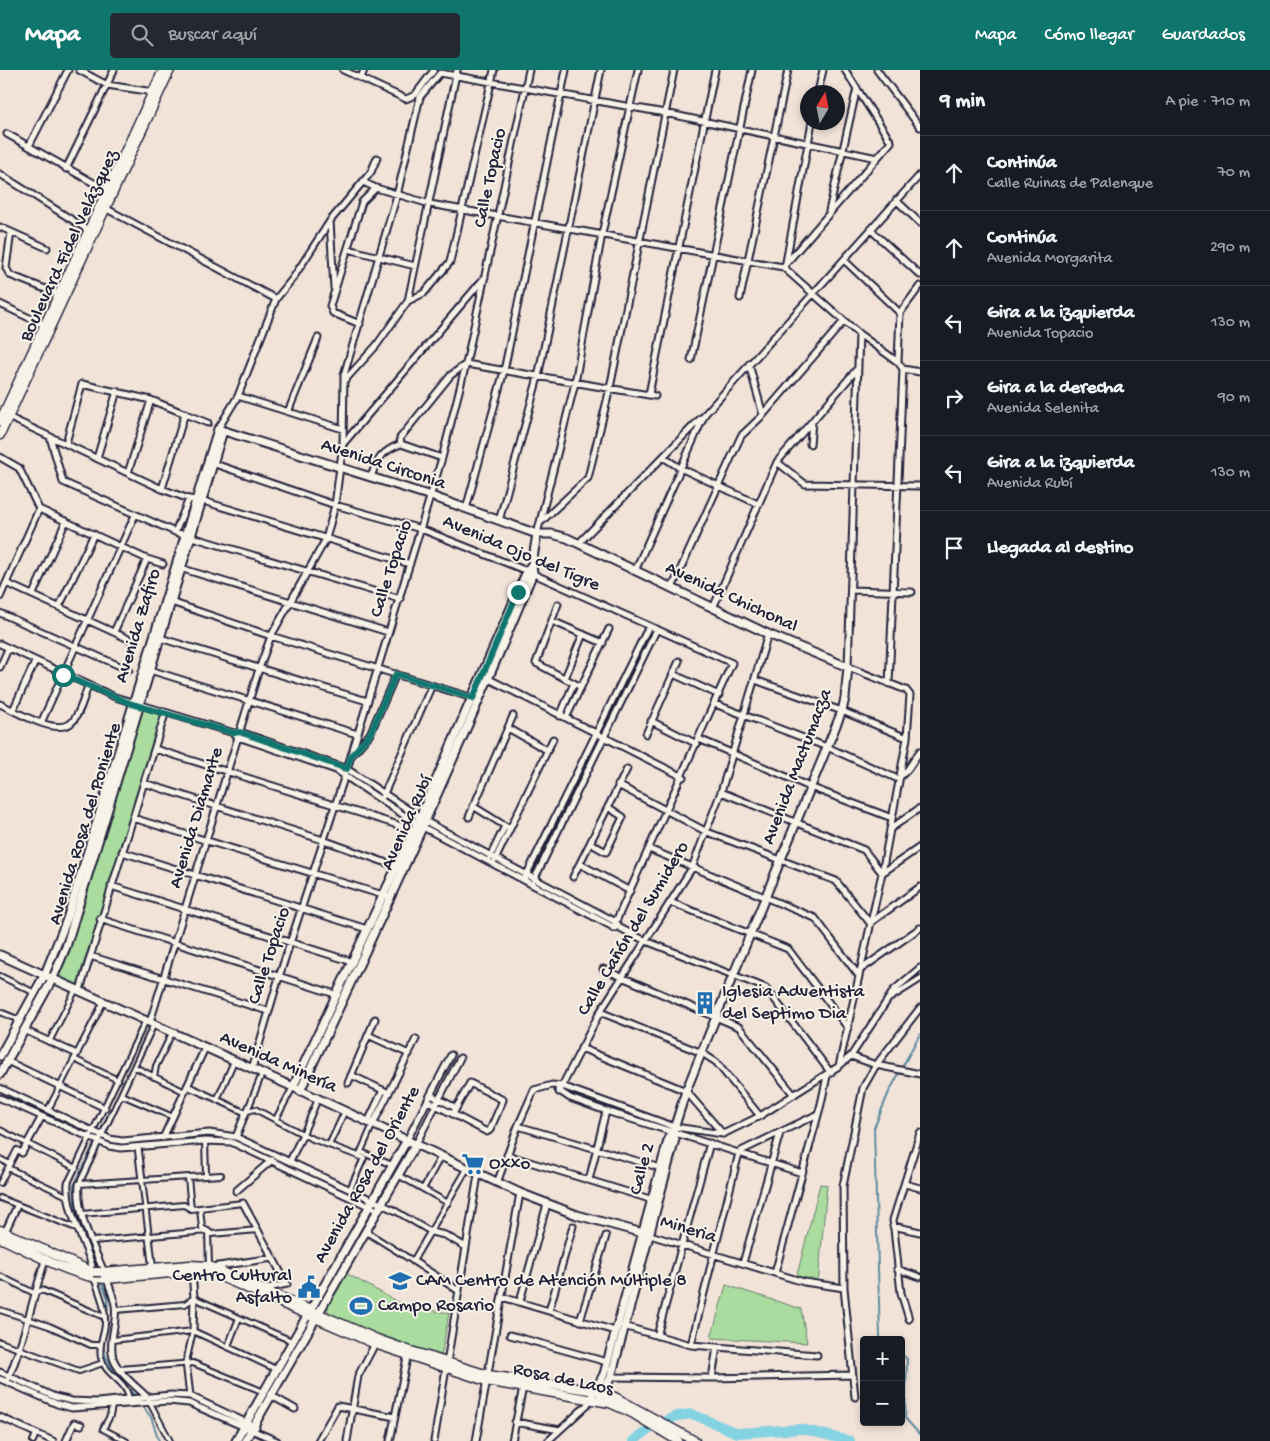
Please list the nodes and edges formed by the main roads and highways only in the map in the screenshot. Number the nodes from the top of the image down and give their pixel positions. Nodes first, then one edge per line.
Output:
1 (163, 70) edge
2 (170, 70) edge
3 (66, 284) junction
4 (4, 417) edge
5 (0, 435) edge
6 (2, 1233) edge
7 (153, 1271) junction
8 (99, 1275) junction
9 (313, 1316) junction
10 (487, 1378) junction
11 (633, 1410) junction
12 (676, 1439) edge
13 (695, 1441) edge

1 - 3 main road, Boulevard Fidel Velázquez
2 - 3 main road, Boulevard Fidel Velázquez
3 - 4 main road, Boulevard Fidel Velázquez
3 - 4 main road, Boulevard Fidel Velázquez
4 - 5 main road, Boulevard Fidel Velázquez
6 - 8 main road
6 - 8 main road
7 - 8 main road
7 - 9 main road
7 - 9 main road
9 - 10 main road
10 - 11 main road, Rosa de Laos
10 - 11 main road, Rosa de Laos
11 - 12 main road
11 - 13 main road

